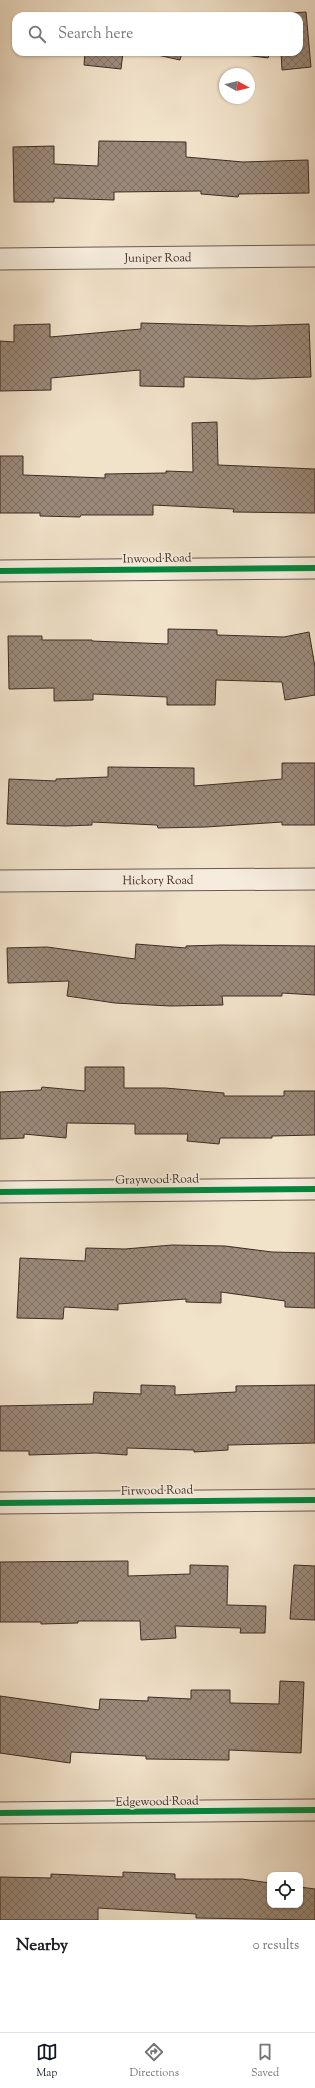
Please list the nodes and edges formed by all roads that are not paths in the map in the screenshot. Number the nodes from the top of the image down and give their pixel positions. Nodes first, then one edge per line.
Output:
1 (315, 256) edge
2 (0, 259) edge
3 (315, 568) edge
4 (0, 571) edge
5 (315, 879) edge
6 (0, 881) edge
7 (315, 1189) edge
8 (0, 1192) edge
9 (315, 1500) edge
10 (0, 1503) edge
11 (315, 1810) edge
12 (0, 1813) edge

1 - 2 street, Juniper Road
3 - 4 street, Inwood Road
5 - 6 street, Hickory Road
7 - 8 street, Graywood Road
9 - 10 street, Firwood Road
11 - 12 street, Edgewood Road

